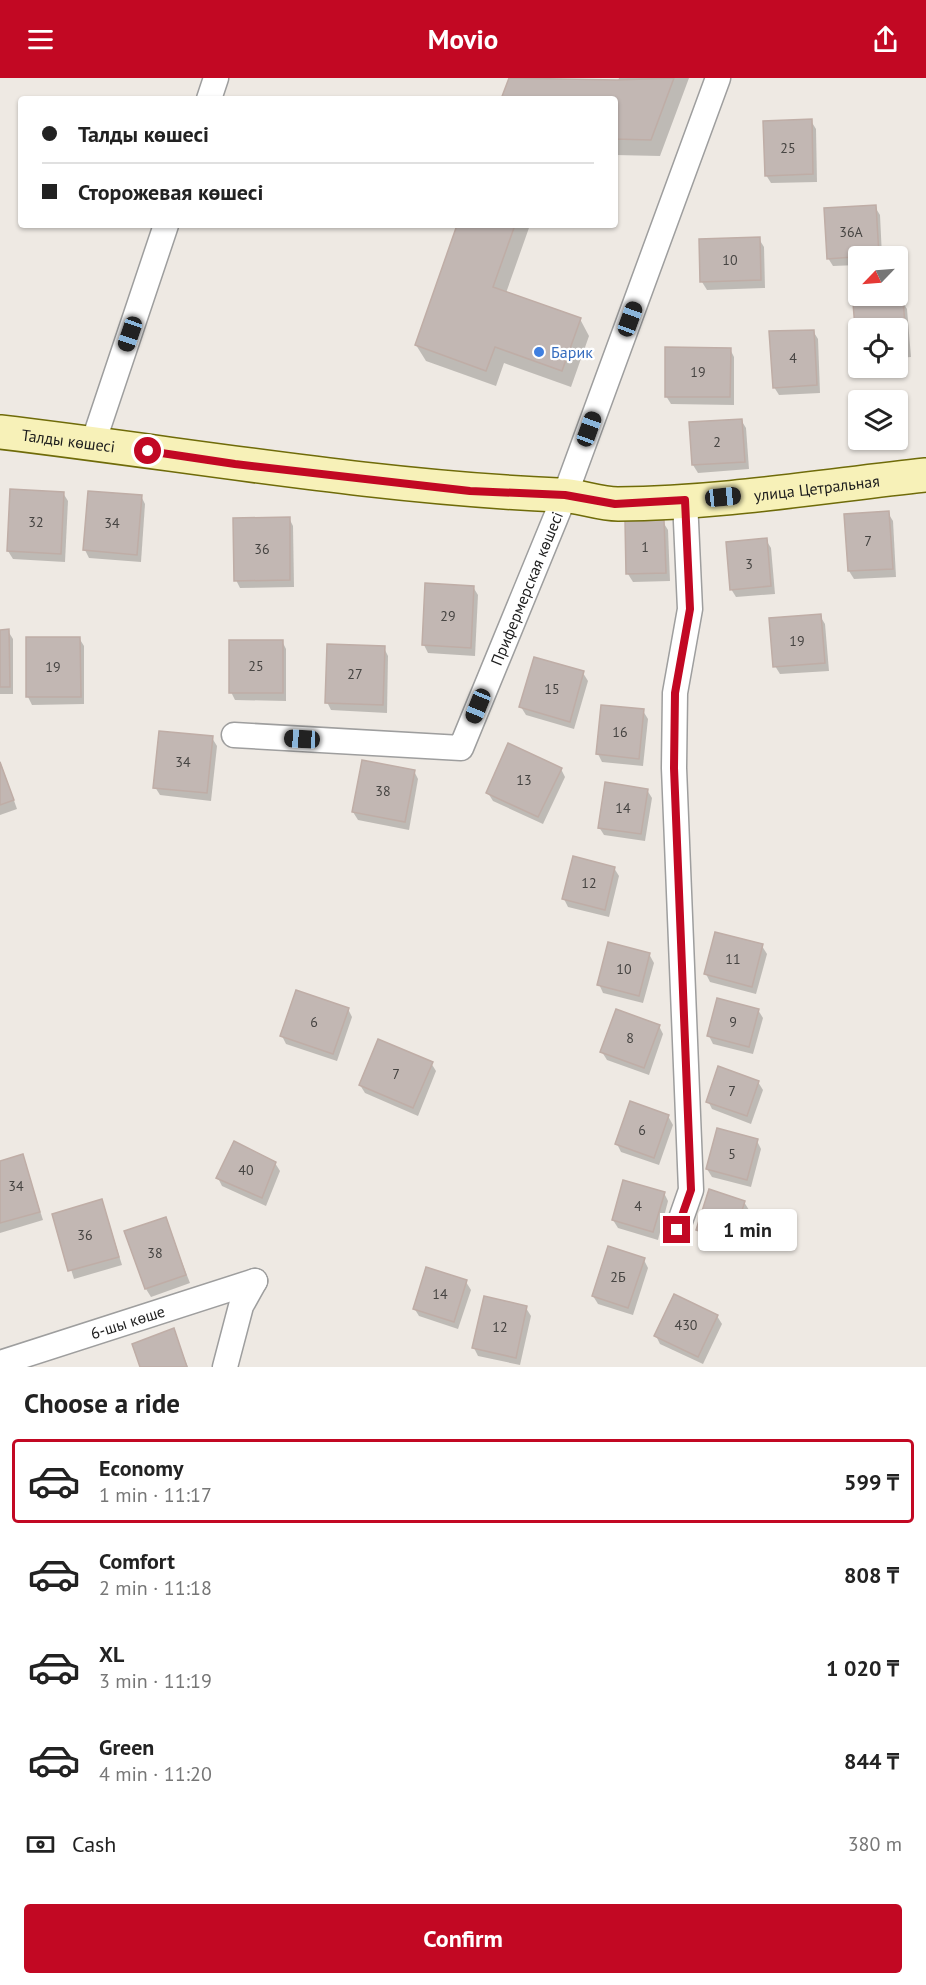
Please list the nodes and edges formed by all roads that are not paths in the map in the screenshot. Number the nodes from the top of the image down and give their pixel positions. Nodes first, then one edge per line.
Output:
1 (216, 78) edge
2 (718, 78) edge
3 (210, 96) edge
4 (165, 228) edge
5 (0, 432) edge
6 (93, 443) junction
7 (926, 475) edge
8 (565, 495) junction
9 (685, 500) junction
10 (234, 735) dead end
11 (677, 1230) dead end
12 (0, 1363) edge
13 (225, 1367) edge

1 - 3 street
2 - 8 street, Прифермерская көшесі
4 - 6 street
5 - 6 street, Талды көшесі
6 - 8 street, Талды көшесі
7 - 9 street, улица Цетральная
8 - 9 street, улица Цетральная
8 - 10 street, Прифермерская көшесі
9 - 11 street
12 - 13 street, 6-шы көше

